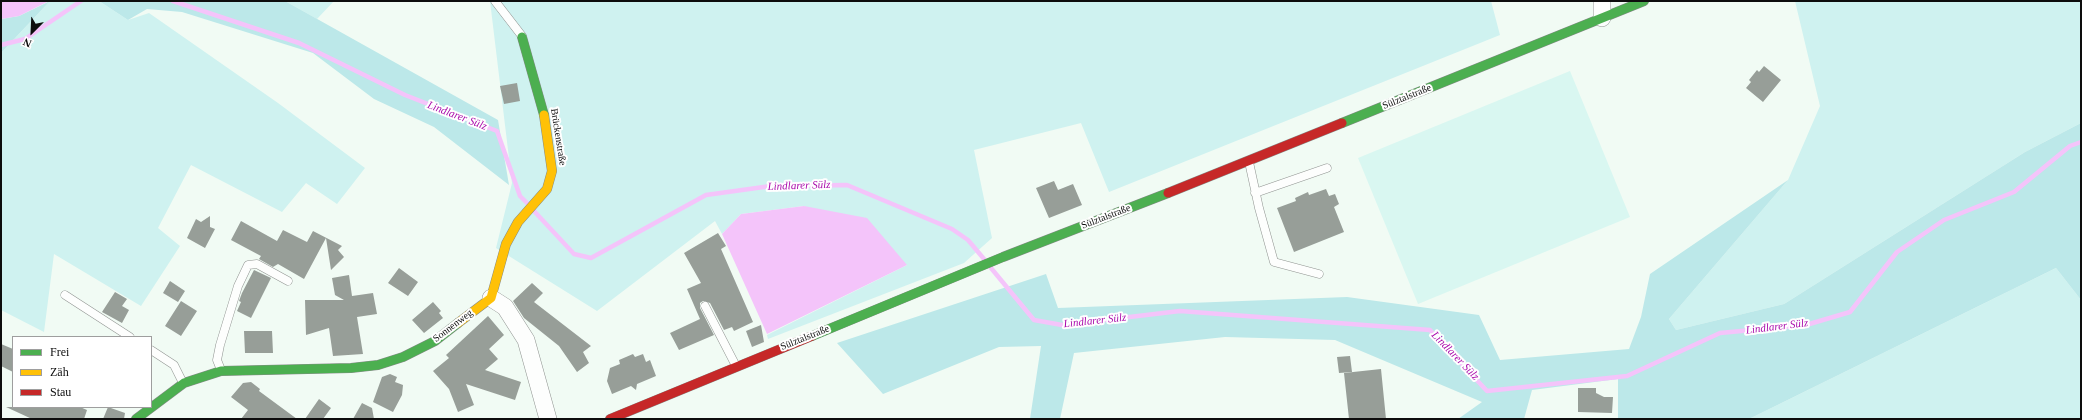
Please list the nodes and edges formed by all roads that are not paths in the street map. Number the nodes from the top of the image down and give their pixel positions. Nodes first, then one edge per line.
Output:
1 (495, 1) edge
2 (1602, 1) edge
3 (1644, 1) edge
4 (1602, 18) junction
5 (522, 37) joint
6 (1249, 162) junction
7 (1327, 168) dead end
8 (1255, 193) junction
9 (1319, 274) dead end
10 (288, 281) dead end
11 (65, 295) dead end
12 (491, 298) junction
13 (705, 306) dead end
14 (128, 336) edge
15 (152, 351) edge
16 (736, 366) junction
17 (221, 371) junction
18 (184, 383) junction
19 (152, 407) edge
20 (151, 408) edge
21 (616, 418) edge
22 (136, 419) edge
23 (548, 419) edge

1 - 5 lane
2 - 4 street
3 - 4 main road, Sülztalstraße
4 - 6 main road, Sülztalstraße
5 - 12 main road, Brückenstraße
6 - 8 lane
6 - 16 main road, Sülztalstraße
7 - 8 lane
8 - 9 lane
10 - 17 lane
11 - 14 lane
12 - 17 main road, Sonnenweg
12 - 23 street
13 - 16 lane
15 - 18 lane
16 - 21 main road, Sülztalstraße
17 - 18 main road, Sonnenweg
18 - 19 main road, Sonnenweg
20 - 22 main road, Sonnenweg

